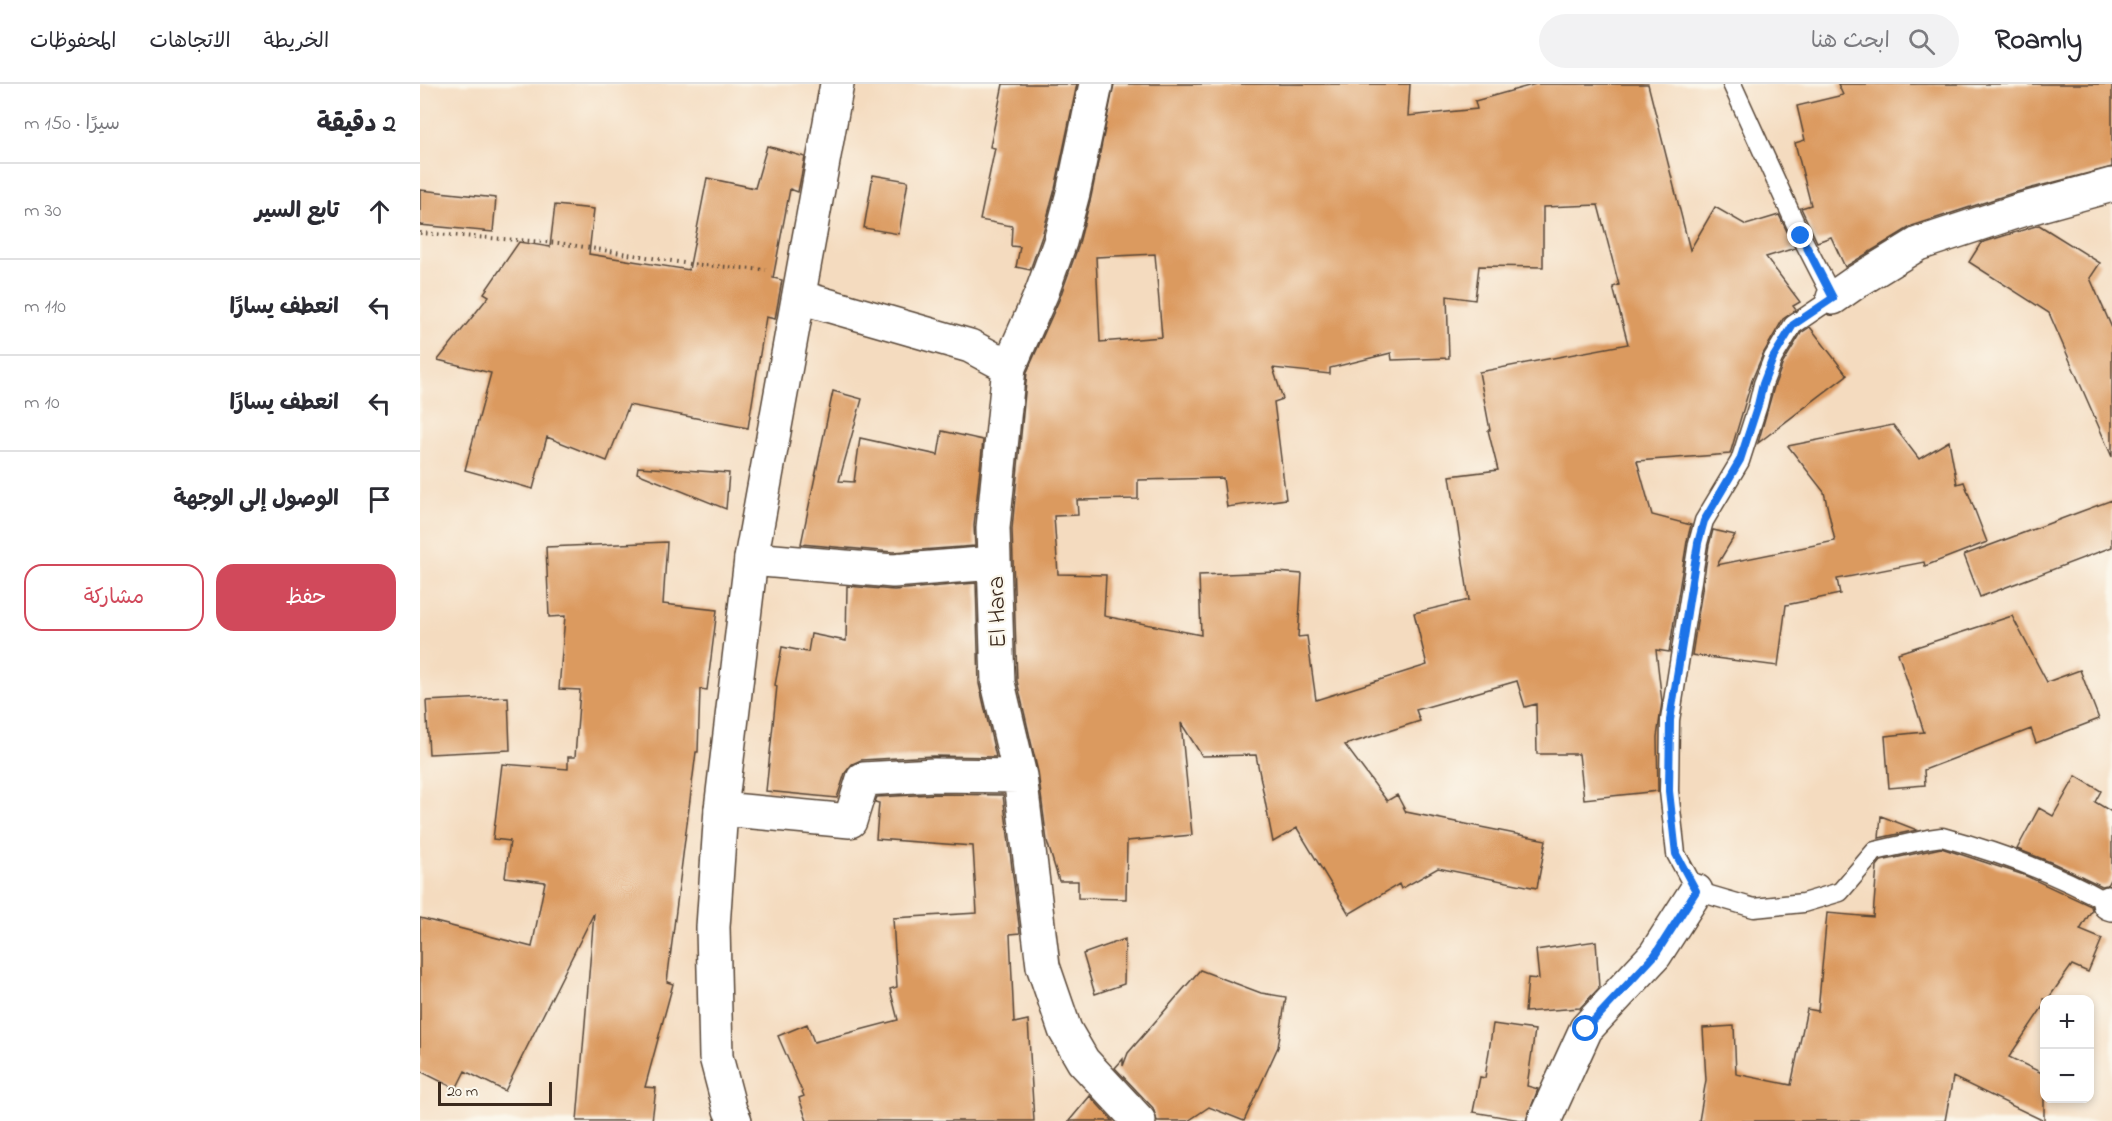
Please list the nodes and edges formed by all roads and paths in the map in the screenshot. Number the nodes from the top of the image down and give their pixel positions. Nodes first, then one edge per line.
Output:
1 (837, 84) edge
2 (1096, 84) edge
3 (1732, 84) edge
4 (2112, 185) edge
5 (420, 233) edge
6 (801, 285) junction
7 (1833, 298) junction
8 (1009, 367) junction
9 (752, 559) junction
10 (994, 562) junction
11 (1020, 776) junction
12 (721, 809) junction
13 (1696, 891) junction
14 (2111, 901) edge
15 (735, 1121) edge
16 (1139, 1121) edge
17 (1544, 1121) edge

1 - 6 street
2 - 8 street, El Hara
3 - 7 lane
4 - 7 street
5 - 6 path
6 - 8 street
6 - 9 street
7 - 13 lane
8 - 10 street, El Hara
9 - 10 street
9 - 12 street
10 - 11 street, El Hara
11 - 12 street
11 - 16 street, El Hara
12 - 15 street
13 - 14 lane
13 - 17 street

